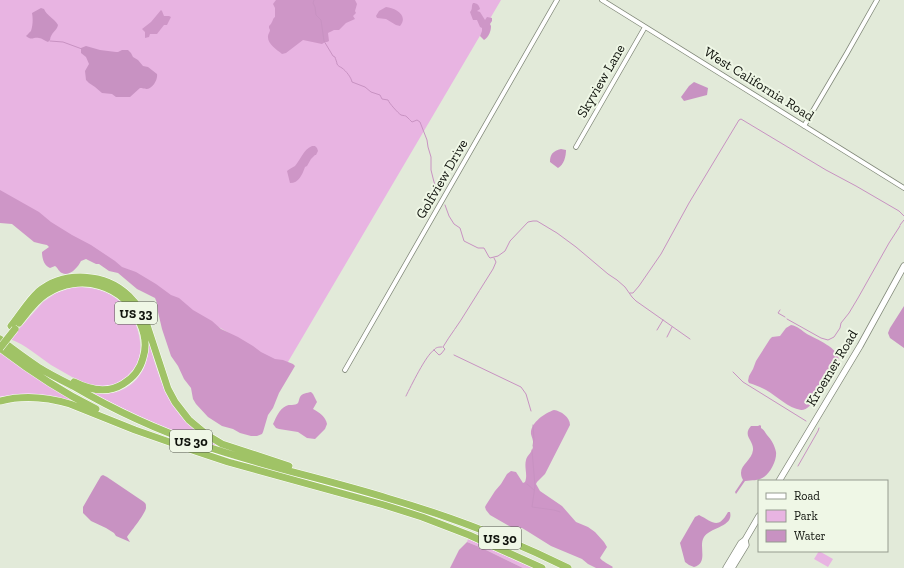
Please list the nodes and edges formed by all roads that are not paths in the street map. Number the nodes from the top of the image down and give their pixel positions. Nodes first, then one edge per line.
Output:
1 (557, 0) edge
2 (602, 0) edge
3 (877, 0) edge
4 (645, 27) junction
5 (804, 126) junction
6 (576, 147) dead end
7 (904, 188) edge
8 (904, 266) edge
9 (13, 327) junction
10 (0, 340) edge
11 (0, 348) edge
12 (37, 366) junction
13 (345, 370) dead end
14 (0, 401) edge
15 (153, 436) junction
16 (781, 480) edge
17 (355, 489) junction
18 (758, 518) edge
19 (745, 540) junction
20 (542, 568) edge
21 (568, 568) edge
22 (726, 568) edge
23 (732, 568) edge

1 - 13 street, Golfview Drive
2 - 4 street, West California Road
3 - 5 street
4 - 5 street, West California Road
4 - 6 street, Skyview Lane
5 - 7 street, West California Road
8 - 16 street, Kroemer Road
9 - 10 highway
9 - 11 highway, US 33, bridge
9 - 12 highway, US 33
9 - 17 highway
10 - 12 highway, US 30
11 - 15 highway, US 30
12 - 17 highway, US 30
14 - 15 highway
15 - 20 highway, US 30
17 - 21 highway, US 30
18 - 19 street
19 - 22 street
19 - 23 street

